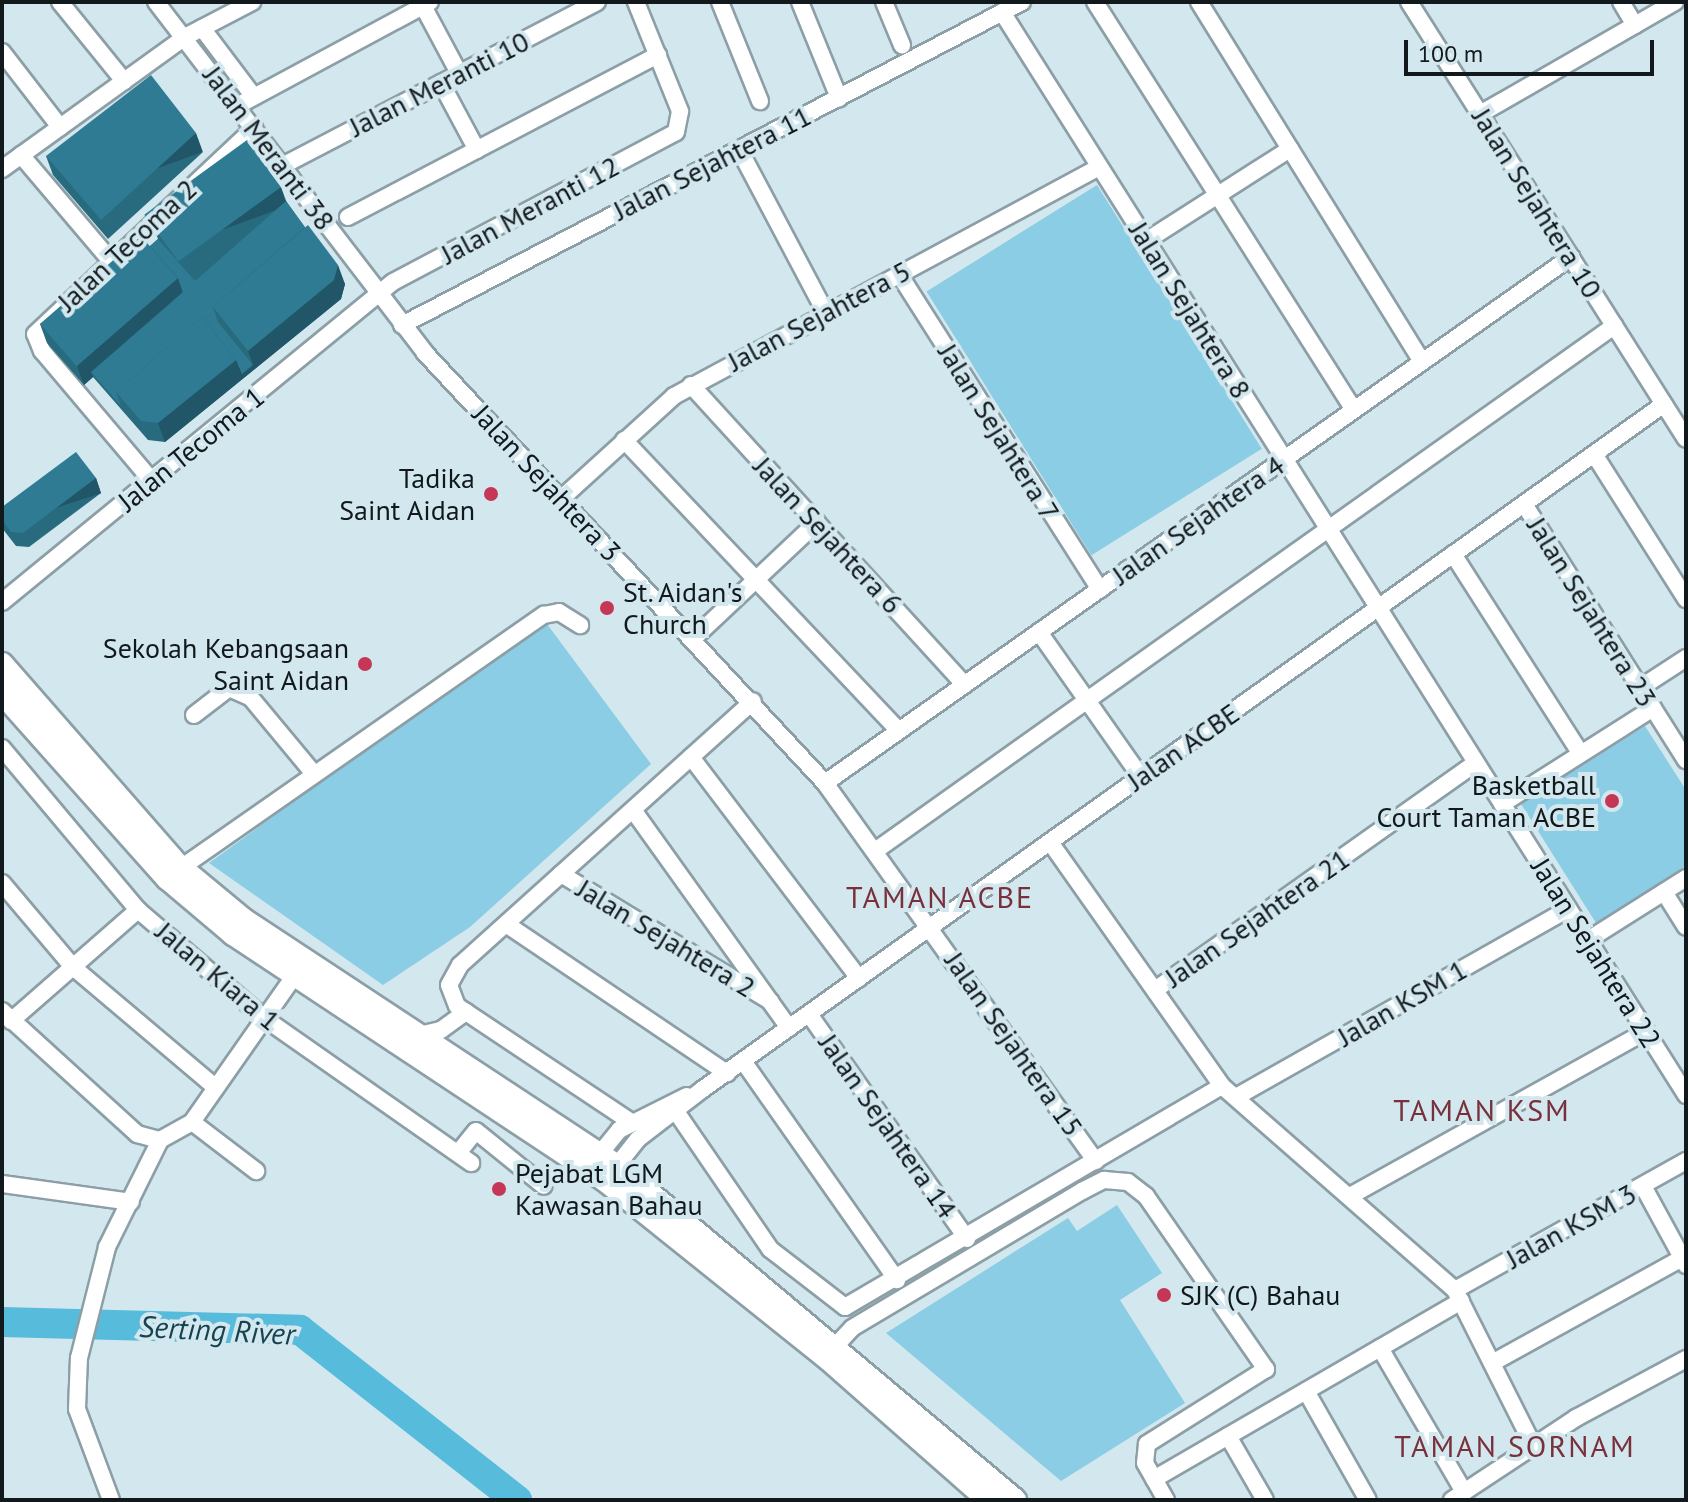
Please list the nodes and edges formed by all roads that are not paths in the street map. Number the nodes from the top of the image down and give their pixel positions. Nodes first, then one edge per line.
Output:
1 (60, 2) edge
2 (156, 2) edge
3 (252, 2) edge
4 (597, 2) edge
5 (636, 2) edge
6 (720, 2) edge
7 (800, 2) edge
8 (884, 2) edge
9 (1022, 2) edge
10 (1095, 2) edge
11 (1199, 2) edge
12 (1409, 2) edge
13 (1621, 2) edge
14 (1675, 2) edge
15 (418, 6) edge
16 (1002, 12) junction
17 (1635, 25) junction
18 (202, 28) junction
19 (185, 37) junction
20 (902, 45) dead end
21 (2, 52) edge
22 (658, 55) junction
23 (459, 73) junction
24 (124, 81) junction
25 (441, 83) junction
26 (254, 97) junction
27 (839, 98) junction
28 (760, 101) dead end
29 (237, 106) junction
30 (1480, 114) junction
31 (60, 127) junction
32 (254, 128) junction
33 (739, 149) junction
34 (1290, 149) junction
35 (477, 150) junction
36 (21, 155) junction
37 (282, 166) junction
38 (1099, 167) junction
39 (2, 169) edge
40 (1218, 195) junction
41 (348, 217) dead end
42 (1146, 241) junction
43 (1571, 257) junction
44 (111, 261) junction
45 (899, 274) junction
46 (380, 295) junction
47 (826, 313) junction
48 (402, 325) junction
49 (1614, 326) junction
50 (1422, 361) junction
51 (691, 385) junction
52 (1664, 404) junction
53 (1354, 410) junction
54 (1685, 436) edge
55 (624, 440) junction
56 (1594, 454) junction
57 (1284, 459) junction
58 (152, 481) junction
59 (562, 498) junction
60 (1524, 504) junction
61 (817, 522) junction
62 (1328, 529) junction
63 (1453, 554) junction
64 (2, 580) edge
65 (756, 580) junction
66 (1100, 589) junction
67 (1686, 599) edge
68 (5, 600) edge
69 (1378, 608) junction
70 (580, 625) dead end
71 (1039, 632) junction
72 (694, 638) junction
73 (1686, 658) edge
74 (2, 664) edge
75 (965, 685) junction
76 (1640, 688) junction
77 (2, 693) edge
78 (1087, 700) junction
79 (753, 701) junction
80 (1653, 708) junction
81 (194, 715) dead end
82 (899, 731) junction
83 (2, 748) edge
84 (1581, 754) junction
85 (691, 757) junction
86 (1686, 760) edge
87 (1476, 763) junction
88 (314, 774) junction
89 (1141, 777) junction
90 (825, 783) junction
91 (1502, 804) junction
92 (633, 810) junction
93 (1050, 842) junction
94 (875, 851) junction
95 (174, 873) junction
96 (561, 874) junction
97 (1686, 878) edge
98 (2, 883) edge
99 (1664, 892) junction
100 (1568, 909) junction
101 (138, 910) junction
102 (506, 924) junction
103 (931, 926) junction
104 (1686, 927) edge
105 (1588, 940) junction
106 (73, 967) junction
107 (300, 968) junction
108 (859, 978) junction
109 (1155, 990) junction
110 (770, 1001) junction
111 (466, 1012) junction
112 (809, 1014) junction
113 (7, 1016) edge
114 (264, 1018) junction
115 (789, 1028) junction
116 (1646, 1031) junction
117 (419, 1035) junction
118 (743, 1061) junction
119 (727, 1073) junction
120 (1222, 1086) junction
121 (216, 1088) junction
122 (703, 1089) junction
123 (1686, 1095) edge
124 (1236, 1097) junction
125 (677, 1113) junction
126 (192, 1122) junction
127 (631, 1122) junction
128 (160, 1140) junction
129 (1096, 1161) junction
130 (1686, 1161) edge
131 (602, 1167) junction
132 (256, 1171) dead end
133 (2, 1184) edge
134 (544, 1186) dead end
135 (1643, 1186) junction
136 (1350, 1196) junction
137 (131, 1202) junction
138 (967, 1239) junction
139 (1685, 1260) edge
140 (897, 1280) junction
141 (1458, 1296) junction
142 (1380, 1348) junction
143 (831, 1350) junction
144 (1686, 1359) edge
145 (1492, 1363) junction
146 (1306, 1391) junction
147 (1228, 1436) junction
148 (1534, 1447) junction
149 (1154, 1479) junction
150 (1458, 1496) edge
151 (111, 1500) edge
152 (988, 1500) edge
153 (1015, 1500) edge
154 (1166, 1500) edge
155 (1265, 1500) edge
156 (1368, 1500) edge

1 - 24 street
2 - 19 street, Jalan Meranti 38
3 - 18 street
4 - 23 street, Jalan Meranti 10
5 - 22 street
6 - 28 street
7 - 27 street
8 - 20 street
9 - 16 street, Jalan Sejahtera 11
10 - 40 street
11 - 34 street
12 - 30 street, Jalan Sejahtera 10
13 - 17 street
14 - 17 street
15 - 23 street
15 - 26 street
16 - 27 street, Jalan Sejahtera 11
16 - 38 street, Jalan Sejahtera 8
17 - 30 street
18 - 19 street
18 - 26 street
19 - 24 street
19 - 29 street, Jalan Meranti 38
21 - 31 street
22 - 35 street
22 - 46 street, Jalan Meranti 12
23 - 25 street, Jalan Meranti 10
24 - 31 street
25 - 35 street
25 - 37 street, Jalan Meranti 10
26 - 29 street
27 - 33 street, Jalan Sejahtera 11
29 - 32 street, Jalan Meranti 38
30 - 43 street, Jalan Sejahtera 10
31 - 36 street
32 - 37 street, Jalan Meranti 38
32 - 44 street, Jalan Tecoma 2
33 - 47 street
33 - 48 street, Jalan Sejahtera 11
34 - 40 street
34 - 50 street
35 - 41 street
36 - 39 street
36 - 44 street
37 - 46 street, Jalan Meranti 38
38 - 42 street, Jalan Sejahtera 8
38 - 45 street, Jalan Sejahtera 5
40 - 42 street
40 - 53 street
42 - 57 street, Jalan Sejahtera 8
43 - 49 street, Jalan Sejahtera 10
43 - 50 street, Jalan Sejahtera 4
44 - 58 street, Jalan Tecoma 2
45 - 47 street, Jalan Sejahtera 5
45 - 66 street, Jalan Sejahtera 7
46 - 48 street, Jalan Sejahtera 3
46 - 58 street, Jalan Tecoma 1
47 - 51 street, Jalan Sejahtera 5
48 - 59 street, Jalan Sejahtera 3
49 - 52 street, Jalan Sejahtera 10
49 - 62 street
50 - 53 street, Jalan Sejahtera 4
51 - 55 street, Jalan Sejahtera 5
51 - 61 street, Jalan Sejahtera 6
52 - 54 street, Jalan Sejahtera 10
52 - 56 street, Jalan ACBE
53 - 57 street, Jalan Sejahtera 4
55 - 59 street, Jalan Sejahtera 5
55 - 65 street
56 - 60 street, Jalan ACBE
56 - 67 street
57 - 62 street, Jalan Sejahtera 8
57 - 66 street, Jalan Sejahtera 4
58 - 68 street, Jalan Tecoma 1
59 - 72 street, Jalan Sejahtera 3
60 - 63 street, Jalan ACBE
60 - 76 street, Jalan Sejahtera 23
61 - 65 street
61 - 75 street, Jalan Sejahtera 6
62 - 69 street, Jalan Sejahtera 8
62 - 78 street
63 - 69 street, Jalan ACBE
63 - 84 street
64 - 68 street
65 - 72 street
65 - 82 street
66 - 71 street, Jalan Sejahtera 4
69 - 87 street, Jalan Sejahtera 22
69 - 89 street, Jalan ACBE
70 - 88 street
71 - 75 street, Jalan Sejahtera 4
71 - 78 street
72 - 79 street, Jalan Sejahtera 3
73 - 76 street
74 - 95 main road
75 - 82 street, Jalan Sejahtera 4
76 - 80 street, Jalan Sejahtera 23
77 - 95 main road
78 - 89 street
78 - 94 street
79 - 85 street
79 - 90 street, Jalan Sejahtera 3
80 - 84 street
80 - 86 street, Jalan Sejahtera 23
81 - 88 street
82 - 90 street, Jalan Sejahtera 4
83 - 101 street, Jalan Kiara 1
84 - 91 street
85 - 92 street
85 - 108 street
87 - 91 street, Jalan Sejahtera 22
87 - 109 street, Jalan Sejahtera 21
88 - 95 street
89 - 93 street, Jalan ACBE
90 - 94 street, Jalan Sejahtera 3
91 - 100 street, Jalan Sejahtera 22
92 - 96 street
92 - 110 street, Jalan Sejahtera 2
93 - 103 street, Jalan ACBE
93 - 109 street
94 - 103 street, Jalan Sejahtera 3
95 - 107 main road
96 - 102 street
96 - 110 street, Jalan Sejahtera 2
97 - 99 street
98 - 106 street
99 - 104 street
99 - 105 street
100 - 105 street, Jalan Sejahtera 22
100 - 124 street, Jalan KSM 1
101 - 106 street
101 - 114 street, Jalan Kiara 1
102 - 111 street
102 - 119 street
103 - 108 street, Jalan ACBE
103 - 129 street, Jalan Sejahtera 15
105 - 116 street, Jalan Sejahtera 22
106 - 113 street
106 - 121 street
107 - 114 street
107 - 117 main road
107 - 131 main road
108 - 112 street, Jalan ACBE
109 - 120 street
110 - 115 street, Jalan Sejahtera 2
111 - 117 street
111 - 127 street
112 - 115 street, Jalan ACBE
112 - 138 street, Jalan Sejahtera 14
113 - 128 street
114 - 121 street
114 - 134 street, Jalan Kiara 1
115 - 118 street, Jalan ACBE
116 - 123 street, Jalan Sejahtera 22
116 - 136 street
117 - 131 main road
118 - 119 street, Jalan ACBE
118 - 140 street
119 - 122 street, Jalan ACBE
120 - 124 street
120 - 129 street
121 - 126 street
122 - 125 street, Jalan ACBE
122 - 127 street, Jalan ACBE
124 - 136 street
125 - 131 street, Jalan ACBE
125 - 140 street
126 - 128 street
126 - 132 street
127 - 131 street, Jalan ACBE
128 - 137 street
129 - 138 street
130 - 135 street, Jalan KSM 3
131 - 143 main road
133 - 137 street
135 - 139 street
135 - 141 street, Jalan KSM 3
136 - 141 street
137 - 151 street
138 - 140 street
139 - 145 street
141 - 142 street, Jalan KSM 3
141 - 145 street
142 - 146 street, Jalan KSM 3
142 - 150 street
143 - 149 street
143 - 152 main road
143 - 153 main road
144 - 148 street
145 - 148 street
146 - 147 street, Jalan KSM 3
146 - 156 street
147 - 149 street, Jalan KSM 3
147 - 155 street
148 - 150 street
149 - 154 street

